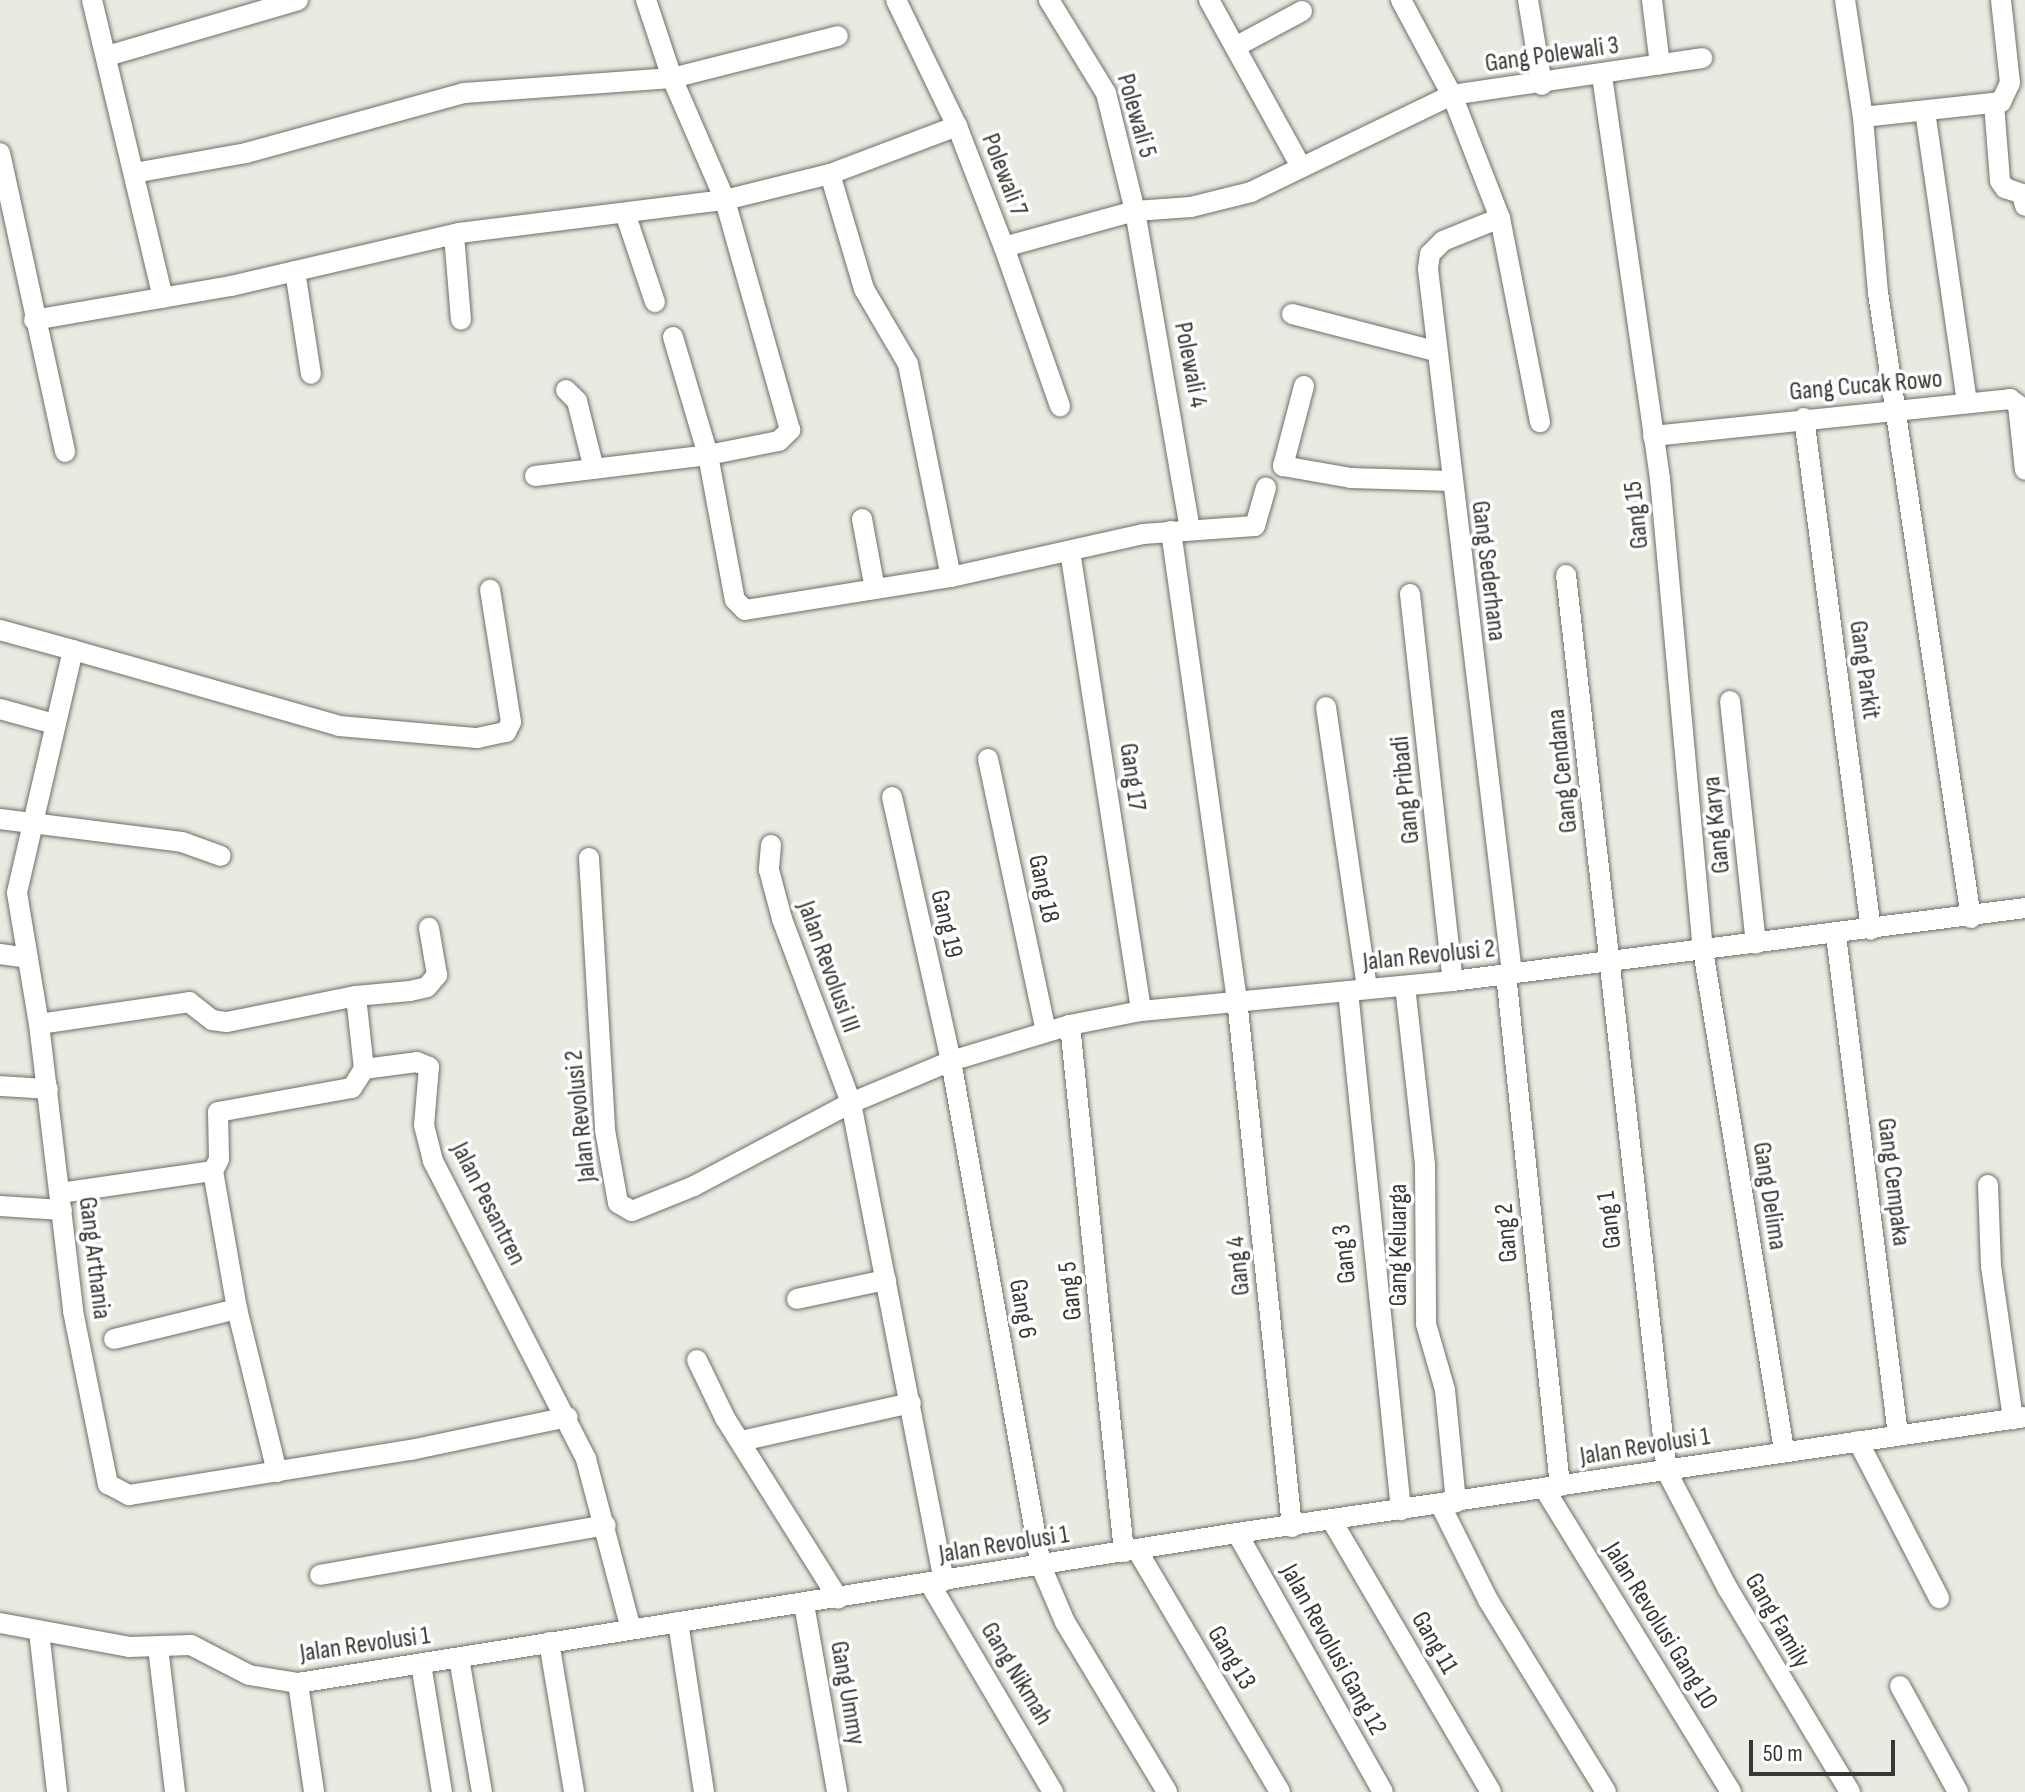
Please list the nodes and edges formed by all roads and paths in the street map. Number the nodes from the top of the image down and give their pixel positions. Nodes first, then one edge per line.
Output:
1 (92, 0) edge
2 (298, 0) edge
3 (646, 0) edge
4 (896, 0) edge
5 (1049, 0) edge
6 (1209, 0) edge
7 (1401, 0) edge
8 (1528, 0) edge
9 (1652, 0) edge
10 (1845, 0) edge
11 (2001, 0) edge
12 (1302, 11) dead end
13 (838, 36) dead end
14 (1235, 47) junction
15 (107, 56) junction
16 (1702, 58) dead end
17 (1660, 65) junction
18 (1602, 76) junction
19 (672, 78) junction
20 (1542, 85) junction
21 (1452, 95) junction
22 (1994, 104) junction
23 (1925, 111) junction
24 (1863, 117) junction
25 (957, 126) junction
26 (0, 153) edge
27 (1301, 167) junction
28 (134, 173) junction
29 (830, 174) junction
30 (725, 200) junction
31 (2025, 206) edge
32 (1135, 211) junction
33 (625, 213) junction
34 (1500, 218) junction
35 (454, 235) junction
36 (1004, 247) junction
37 (295, 271) junction
38 (163, 298) junction
39 (655, 302) dead end
40 (1292, 314) dead end
41 (34, 320) junction
42 (461, 320) dead end
43 (673, 337) dead end
44 (1435, 351) junction
45 (311, 374) dead end
46 (1304, 386) dead end
47 (566, 390) dead end
48 (2021, 401) edge
49 (1967, 402) junction
50 (1060, 406) dead end
51 (1897, 409) junction
52 (1804, 418) junction
53 (1540, 422) dead end
54 (1653, 436) junction
55 (65, 452) dead end
56 (708, 455) junction
57 (594, 469) junction
58 (2025, 470) edge
59 (535, 476) dead end
60 (1451, 481) junction
61 (1266, 488) dead end
62 (862, 519) dead end
63 (1180, 530) junction
64 (1070, 551) junction
65 (1566, 575) dead end
66 (951, 577) junction
67 (875, 589) junction
68 (490, 590) dead end
69 (1410, 594) dead end
70 (0, 630) edge
71 (73, 650) junction
72 (1730, 701) dead end
73 (1326, 707) dead end
74 (0, 709) edge
75 (54, 724) junction
76 (988, 759) dead end
77 (892, 797) dead end
78 (0, 819) edge
79 (30, 823) junction
80 (771, 845) dead end
81 (221, 856) dead end
82 (589, 858) dead end
83 (2025, 908) edge
84 (1971, 918) junction
85 (429, 928) dead end
86 (1871, 930) junction
87 (1836, 935) junction
88 (1756, 944) junction
89 (1703, 950) junction
90 (0, 954) edge
91 (28, 958) junction
92 (1609, 961) junction
93 (1509, 974) junction
94 (1453, 981) junction
95 (1405, 986) junction
96 (1357, 990) junction
97 (356, 996) junction
98 (1237, 999) junction
99 (1141, 1011) junction
100 (39, 1024) junction
101 (1070, 1025) junction
102 (1046, 1031) junction
103 (951, 1061) junction
104 (364, 1069) junction
105 (0, 1086) edge
106 (48, 1089) junction
107 (851, 1103) junction
108 (213, 1171) junction
109 (1988, 1185) dead end
110 (61, 1202) junction
111 (0, 1206) edge
112 (886, 1280) junction
113 (797, 1299) dead end
114 (237, 1309) junction
115 (114, 1339) dead end
116 (697, 1360) dead end
117 (911, 1403) junction
118 (568, 1417) junction
119 (2019, 1418) edge
120 (1898, 1435) junction
121 (741, 1441) junction
122 (1858, 1441) junction
123 (1784, 1450) junction
124 (277, 1472) junction
125 (1667, 1472) junction
126 (1552, 1487) junction
127 (1448, 1503) junction
128 (1401, 1510) junction
129 (1332, 1521) junction
130 (606, 1525) junction
131 (1292, 1527) junction
132 (1237, 1533) junction
133 (1130, 1551) junction
134 (1041, 1566) junction
135 (320, 1575) dead end
136 (937, 1582) junction
137 (838, 1598) junction
138 (1939, 1598) dead end
139 (804, 1604) junction
140 (678, 1622) junction
141 (0, 1623) edge
142 (631, 1629) junction
143 (39, 1631) junction
144 (549, 1642) junction
145 (158, 1647) junction
146 (459, 1658) junction
147 (421, 1664) junction
148 (298, 1683) junction
149 (1900, 1686) dead end
150 (57, 1792) edge
151 (175, 1792) edge
152 (314, 1792) edge
153 (442, 1792) edge
154 (482, 1792) edge
155 (574, 1792) edge
156 (704, 1792) edge
157 (837, 1792) edge
158 (1053, 1792) edge
159 (1167, 1792) edge
160 (1280, 1792) edge
161 (1383, 1792) edge
162 (1491, 1792) edge
163 (1606, 1792) edge
164 (1731, 1792) edge
165 (1850, 1792) edge
166 (1958, 1792) edge

1 - 15 street
2 - 15 street
3 - 19 street
4 - 25 street, Polewali 7
5 - 32 street, Polewali 5
6 - 14 street
7 - 21 street
8 - 20 street
9 - 17 street
10 - 24 street
11 - 22 street
12 - 14 street
13 - 19 street
14 - 27 street
15 - 28 street
16 - 17 street, Gang Polewali 3
17 - 18 street, Gang Polewali 3
18 - 20 street, Gang Polewali 3
18 - 54 street, Gang 15
19 - 28 street
19 - 30 street
20 - 21 street, Gang Polewali 3
21 - 27 street, Gang Polewali 3
21 - 34 street
22 - 23 street
22 - 31 street
23 - 24 street
23 - 49 street
24 - 51 street
25 - 29 street
25 - 36 street, Polewali 7
26 - 41 street
27 - 32 street, Polewali 7
28 - 38 street
29 - 30 street
29 - 66 street
30 - 33 street
30 - 56 street
32 - 36 street, Polewali 7
32 - 63 street, Polewali 4
33 - 35 street
33 - 39 street
34 - 44 street, Gang Sederhana
34 - 53 street
35 - 37 street
35 - 42 street
36 - 50 street
37 - 38 street
37 - 45 street
38 - 41 street
40 - 44 street
41 - 55 street
43 - 56 street
44 - 60 street, Gang Sederhana
46 - 60 street
47 - 57 street
48 - 49 street, Gang Cucak Rowo
48 - 58 street, Gang Cucak Rowo
49 - 51 street, Gang Cucak Rowo
51 - 52 street, Gang Cucak Rowo
51 - 84 street
52 - 54 street, Gang Cucak Rowo
52 - 86 street, Gang Parkit
54 - 89 street, Gang 15
56 - 57 street
56 - 67 street
57 - 59 street
60 - 93 street, Gang Sederhana
61 - 63 street
62 - 67 street
63 - 64 street
63 - 98 street, Polewali 4
64 - 66 street
64 - 99 street, Gang 17
65 - 92 street, Gang Cendana
66 - 67 street
68 - 71 street
69 - 94 street, Gang Pribadi
70 - 71 street
71 - 75 street, Gang Arthania
72 - 88 street, Gang Karya
73 - 96 street, Gang 3
74 - 75 street
75 - 79 street, Gang Arthania
76 - 102 street, Gang 18
77 - 103 street, Gang 19
78 - 79 street
79 - 81 street
79 - 91 street, Gang Arthania
80 - 107 street, Jalan Revolusi III
82 - 107 street, Jalan Revolusi 2
83 - 84 street, Jalan Revolusi 2
84 - 86 street, Jalan Revolusi 2
85 - 97 street
86 - 87 street, Jalan Revolusi 2
87 - 88 street, Jalan Revolusi 2
87 - 120 street, Gang Cempaka
88 - 89 street, Jalan Revolusi 2
89 - 92 street, Jalan Revolusi 2
89 - 123 street, Gang Delima
90 - 91 street
91 - 100 street, Gang Arthania
92 - 93 street, Jalan Revolusi 2
92 - 125 street, Gang 1
93 - 94 street, Jalan Revolusi 2
93 - 126 street, Gang 2
94 - 95 street, Jalan Revolusi 2
95 - 96 street, Jalan Revolusi 2
95 - 127 street, Gang Keluarga
96 - 98 street, Jalan Revolusi 2
96 - 128 street, Gang 3
97 - 100 street
97 - 104 street
98 - 99 street, Jalan Revolusi 2
98 - 131 street, Gang 4
99 - 101 street, Jalan Revolusi 2
100 - 106 street, Gang Arthania
101 - 102 street, Jalan Revolusi 2
101 - 133 street, Gang 5
102 - 103 street, Jalan Revolusi 2
103 - 107 street, Jalan Revolusi 2
103 - 134 street, Gang 6
104 - 108 street
104 - 118 street, Jalan Pesantren
105 - 106 street
106 - 110 street, Gang Arthania
107 - 112 street
108 - 110 street
108 - 114 street
109 - 119 street
110 - 111 street
110 - 124 street, Gang Arthania
112 - 113 street
112 - 117 street
114 - 115 street
114 - 124 street
116 - 121 street
117 - 121 street
117 - 136 street, Gang Nikmah
118 - 124 street, Gang Arthania
118 - 130 street
119 - 120 street, Jalan Revolusi 1
120 - 122 street, Jalan Revolusi 1
121 - 137 street
122 - 123 street, Jalan Revolusi 1
122 - 138 street
123 - 125 street, Jalan Revolusi 1
125 - 126 street, Jalan Revolusi 1
125 - 165 street, Gang Family
126 - 127 street, Jalan Revolusi 1
126 - 164 street, Jalan Revolusi Gang 10
127 - 128 street, Jalan Revolusi 1
127 - 163 street
128 - 129 street, Jalan Revolusi 1
129 - 131 street, Jalan Revolusi 1
129 - 162 street, Gang 11
130 - 135 street
130 - 142 street
131 - 132 street, Jalan Revolusi 1
132 - 133 street, Jalan Revolusi 1
132 - 161 street, Jalan Revolusi Gang 12
133 - 134 street, Jalan Revolusi 1
133 - 160 street, Gang 13
134 - 136 street, Jalan Revolusi 1
134 - 159 street
136 - 137 street, Jalan Revolusi 1
136 - 158 street, Gang Nikmah
137 - 139 street, Jalan Revolusi 1
139 - 140 street, Jalan Revolusi 1
139 - 157 street, Gang Ummy
140 - 142 street, Jalan Revolusi 1
140 - 156 street
141 - 143 street, Jalan Revolusi 1
142 - 144 street, Jalan Revolusi 1
143 - 145 street, Jalan Revolusi 1
143 - 150 street
144 - 146 street, Jalan Revolusi 1
144 - 155 street
145 - 148 street, Jalan Revolusi 1
145 - 151 street
146 - 147 street, Jalan Revolusi 1
146 - 154 street
147 - 148 street, Jalan Revolusi 1
147 - 153 street
148 - 152 street
149 - 166 street

